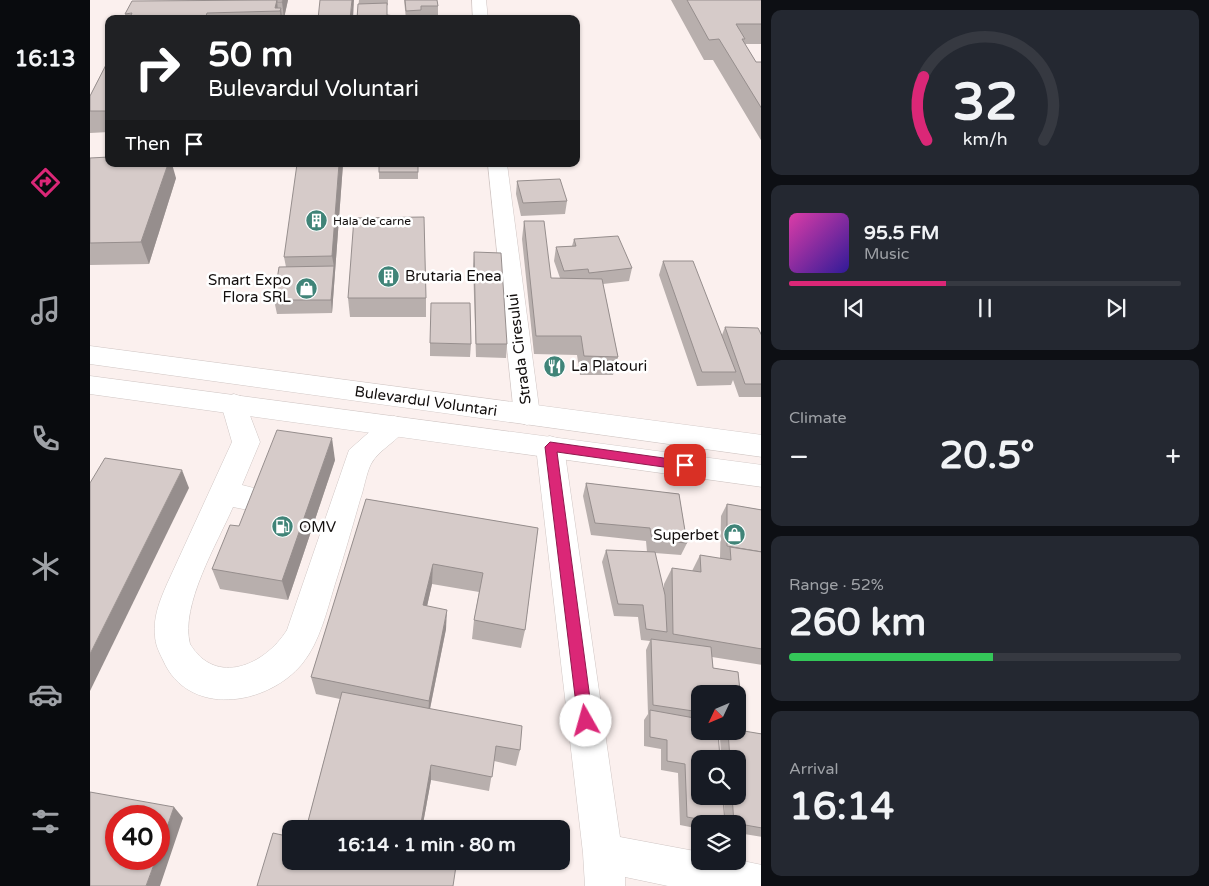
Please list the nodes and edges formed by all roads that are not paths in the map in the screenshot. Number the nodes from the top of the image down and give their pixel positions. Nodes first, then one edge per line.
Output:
1 (479, 0) edge
2 (481, 15) edge
3 (497, 167) edge
4 (90, 356) edge
5 (90, 385) edge
6 (234, 404) junction
7 (526, 415) junction
8 (394, 426) junction
9 (761, 446) edge
10 (550, 447) junction
11 (761, 476) edge
12 (224, 494) junction
13 (263, 501) edge
14 (604, 870) edge
15 (761, 885) edge

1 - 2 main road
3 - 7 main road, Strada Ciresului
4 - 7 main road, Bulevardul Voluntari
5 - 6 main road, Bulevardul Voluntari
6 - 8 main road, Bulevardul Voluntari
6 - 12 main road
7 - 9 main road, Bulevardul Voluntari
8 - 10 main road, Bulevardul Voluntari
8 - 12 main road
10 - 11 main road, Bulevardul Voluntari
10 - 14 main road
12 - 13 main road
14 - 15 main road

